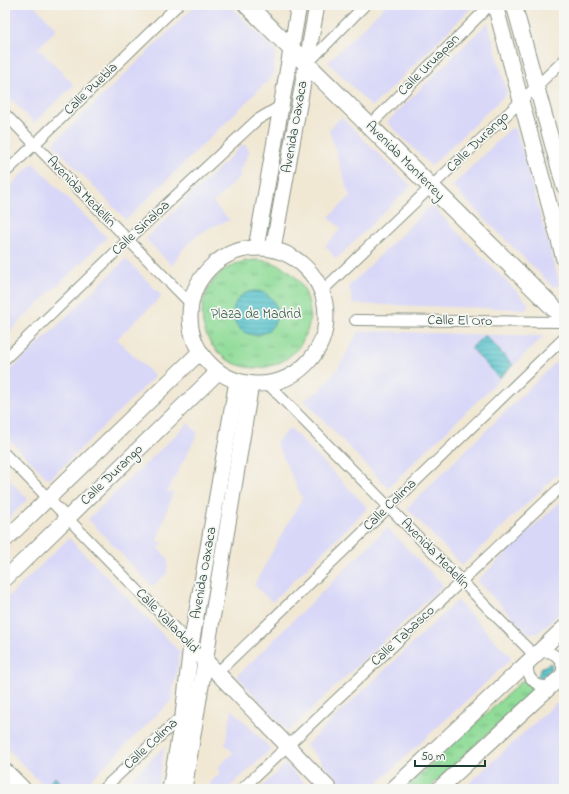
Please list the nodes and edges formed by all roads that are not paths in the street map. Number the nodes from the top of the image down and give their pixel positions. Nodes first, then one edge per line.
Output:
1 (178, 5) edge
2 (247, 5) edge
3 (299, 5) edge
4 (317, 5) edge
5 (365, 5) edge
6 (490, 5) edge
7 (495, 5) edge
8 (514, 5) edge
9 (291, 49) junction
10 (564, 60) edge
11 (307, 64) junction
12 (537, 86) junction
13 (521, 101) junction
14 (282, 105) junction
15 (5, 114) edge
16 (369, 126) junction
17 (34, 144) junction
18 (5, 173) edge
19 (564, 186) edge
20 (431, 187) junction
21 (128, 240) junction
22 (256, 248) junction
23 (273, 249) junction
24 (564, 259) edge
25 (322, 291) junction
26 (191, 304) junction
27 (564, 318) edge
28 (355, 320) dead end
29 (564, 322) edge
30 (564, 338) edge
31 (200, 352) junction
32 (5, 359) edge
33 (218, 372) junction
34 (244, 382) junction
35 (268, 384) junction
36 (5, 454) edge
37 (564, 484) edge
38 (48, 498) junction
39 (389, 507) junction
40 (68, 518) junction
41 (5, 540) edge
42 (5, 579) edge
43 (461, 581) junction
44 (564, 628) edge
45 (191, 646) junction
46 (535, 656) junction
47 (206, 661) junction
48 (217, 673) junction
49 (562, 681) edge
50 (182, 715) junction
51 (287, 746) junction
52 (5, 772) edge
53 (22, 789) edge
54 (102, 789) edge
55 (170, 789) edge
56 (184, 789) edge
57 (242, 789) edge
58 (329, 789) edge
59 (393, 789) edge
60 (439, 789) edge

1 - 17 street, Calle Puebla
2 - 9 main road, Avenida Monterrey
3 - 9 main road, Avenida Oaxaca
4 - 11 main road, Avenida Oaxaca
5 - 11 street
6 - 16 street, Calle Uruapan
7 - 13 main road
8 - 12 main road
9 - 11 main road, Avenida Monterrey
9 - 14 main road, Avenida Oaxaca
10 - 12 street, Calle Durango
11 - 16 main road, Avenida Monterrey
11 - 23 main road, Avenida Oaxaca
12 - 13 street, Calle Durango
12 - 19 main road
13 - 20 street, Calle Durango
13 - 24 main road
14 - 21 street, Calle Sinaloa
14 - 22 main road, Avenida Oaxaca
15 - 17 street, Avenida Medellín
16 - 20 main road, Avenida Monterrey
17 - 18 street, Calle Puebla
17 - 21 street, Avenida Medellín
20 - 25 street, Calle Durango
20 - 27 main road, Avenida Monterrey
21 - 26 street, Avenida Medellín
21 - 32 street, Calle Sinaloa
22 - 23 main road
22 - 26 main road
23 - 25 main road
25 - 35 main road
26 - 31 main road
28 - 29 street, Calle El Oro
30 - 39 street, Calle Colima
31 - 33 main road
31 - 38 main road, Calle Durango
33 - 34 main road
33 - 40 main road, Calle Durango
34 - 35 main road
34 - 45 main road, Avenida Oaxaca
34 - 47 main road, Avenida Oaxaca
35 - 39 street, Avenida Medellín
36 - 38 street, Calle Valladolid
37 - 43 street, Calle Tabasco
38 - 40 street, Calle Valladolid
38 - 41 main road, Calle Durango
39 - 43 street, Avenida Medellín
39 - 48 street, Calle Colima
40 - 42 main road, Calle Durango
40 - 45 street, Calle Valladolid
43 - 46 street, Avenida Medellín
43 - 51 street, Calle Tabasco
44 - 46 main road
45 - 47 main road, Calle Valladolid
45 - 50 main road, Avenida Oaxaca
46 - 49 street
46 - 49 street
46 - 59 main road
47 - 48 main road, Calle Valladolid
47 - 56 main road, Avenida Oaxaca
48 - 51 main road, Calle Valladolid
49 - 60 main road
50 - 54 street, Calle Colima
50 - 55 main road, Avenida Oaxaca
51 - 57 street, Calle Tabasco
51 - 58 main road, Calle Valladolid
52 - 53 main road

